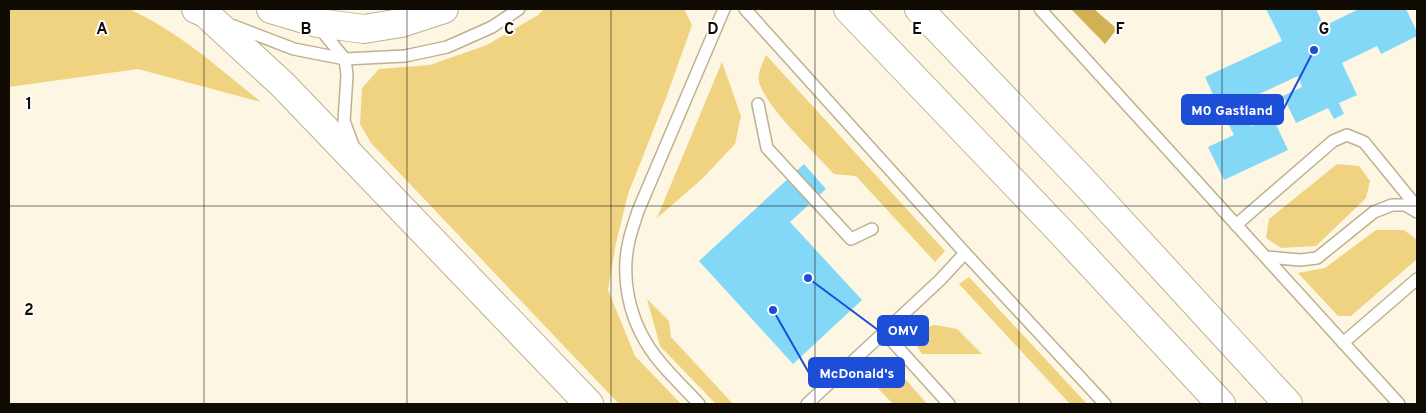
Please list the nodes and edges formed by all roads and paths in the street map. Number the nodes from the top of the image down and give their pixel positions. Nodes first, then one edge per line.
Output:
1 (271, 9) edge
2 (444, 9) edge
3 (519, 9) edge
4 (724, 9) edge
5 (746, 9) edge
6 (848, 9) edge
7 (918, 9) edge
8 (1040, 9) edge
9 (200, 11) edge
10 (318, 23) junction
11 (345, 59) junction
12 (758, 104) dead end
13 (360, 164) junction
14 (1417, 208) edge
15 (1417, 212) edge
16 (1236, 225) junction
17 (872, 229) dead end
18 (965, 252) junction
19 (1266, 257) junction
20 (1417, 279) edge
21 (883, 332) junction
22 (1343, 343) junction
23 (589, 404) edge
24 (699, 404) edge
25 (807, 404) edge
26 (950, 404) edge
27 (1105, 404) edge
28 (1220, 404) edge
29 (1288, 404) edge
30 (1399, 404) edge

1 - 10 highway
2 - 10 highway
3 - 11 lane
4 - 24 lane
5 - 18 lane
6 - 28 highway
7 - 29 highway
8 - 16 lane
9 - 11 lane
9 - 13 highway
10 - 11 lane
11 - 13 lane
12 - 17 lane
13 - 23 highway
14 - 16 lane
15 - 19 lane
16 - 19 lane
18 - 21 lane
18 - 27 lane
19 - 22 lane
20 - 22 lane
21 - 25 lane
21 - 26 lane
22 - 30 lane

